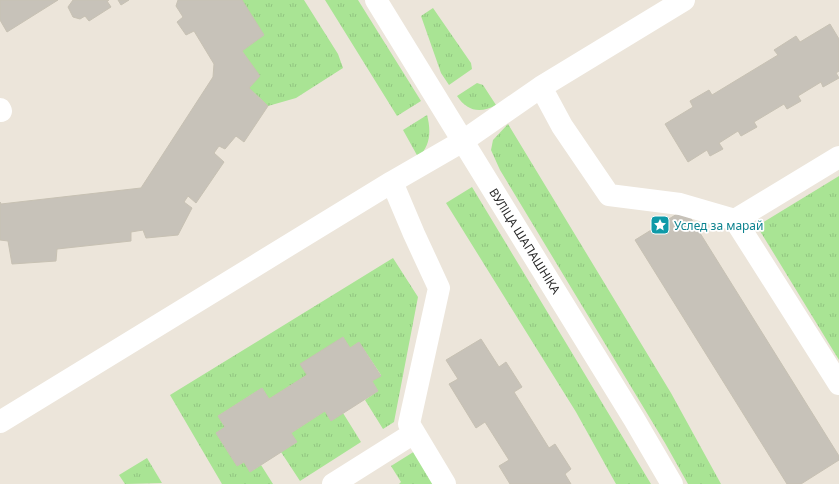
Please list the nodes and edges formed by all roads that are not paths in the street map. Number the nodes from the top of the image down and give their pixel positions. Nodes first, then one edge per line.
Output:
1 (376, 0) edge
2 (684, 0) edge
3 (541, 87) junction
4 (463, 141) junction
5 (839, 157) edge
6 (392, 182) junction
7 (735, 220) junction
8 (839, 384) edge
9 (0, 422) edge
10 (414, 433) junction
11 (333, 484) edge
12 (445, 484) edge
13 (672, 484) edge

1 - 4 street, ВУЛІЦА ШАПАШНІКА
2 - 3 street
3 - 4 street
3 - 7 street
4 - 6 street
4 - 13 street, ВУЛІЦА ШАПАШНІКА
5 - 7 street
6 - 9 street
6 - 10 street
7 - 8 street
10 - 11 street
10 - 12 street

